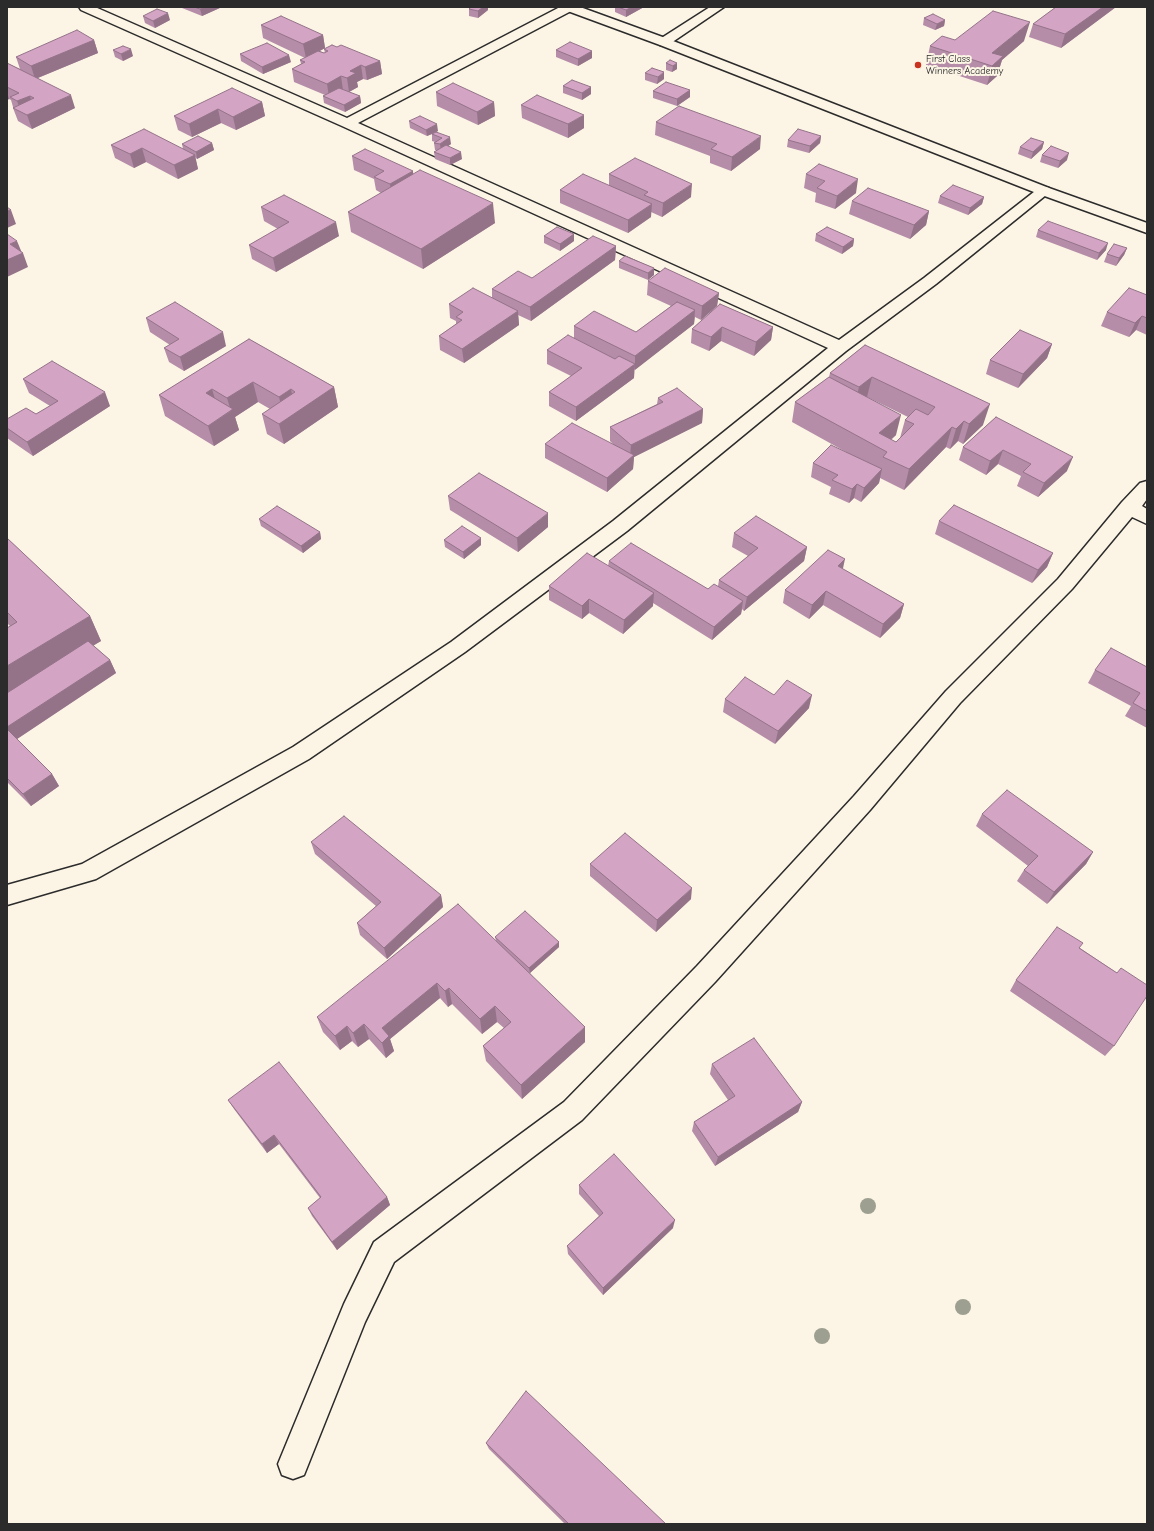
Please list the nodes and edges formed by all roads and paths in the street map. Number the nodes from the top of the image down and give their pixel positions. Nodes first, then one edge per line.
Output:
1 (85, 7) edge
2 (569, 7) edge
3 (718, 7) edge
4 (664, 42) junction
5 (347, 123) junction
6 (1044, 191) junction
7 (1147, 228) edge
8 (840, 347) junction
9 (1147, 487) edge
10 (1138, 512) edge
11 (7, 895) edge
12 (293, 1464) dead end

1 - 5 street
2 - 4 street
2 - 5 street
3 - 4 street
4 - 6 street
5 - 8 street
6 - 7 street
6 - 8 street
8 - 11 street
9 - 10 street
10 - 12 street

